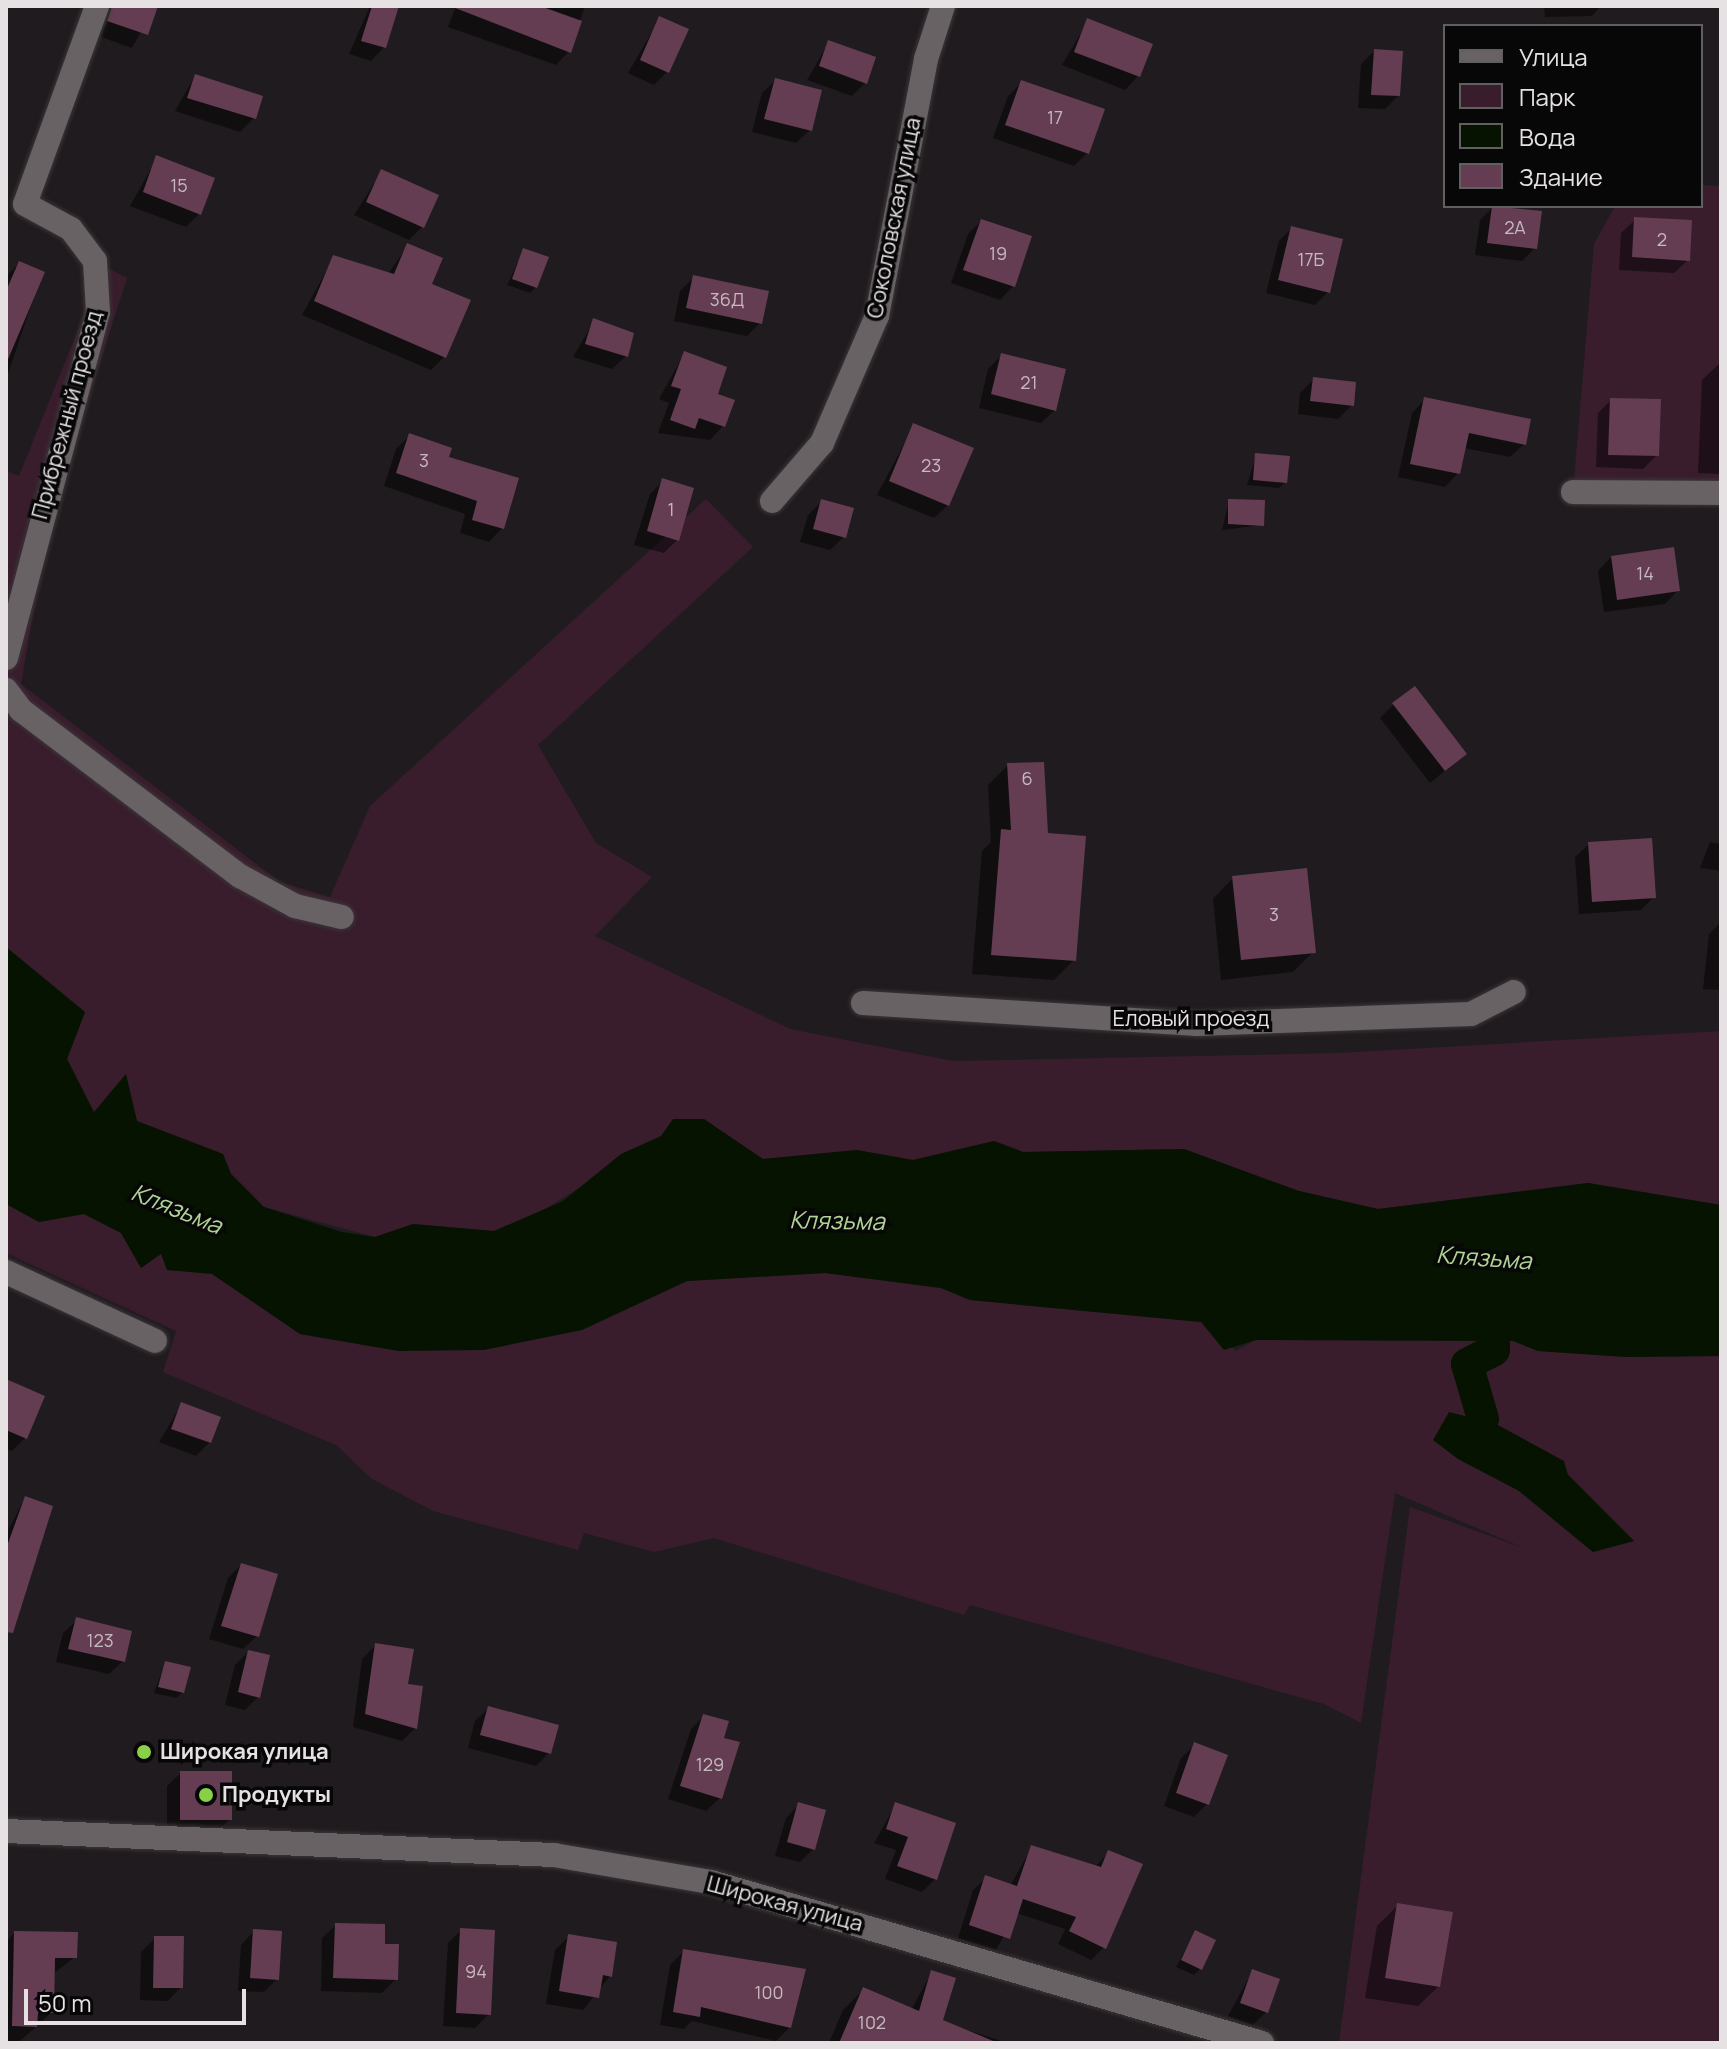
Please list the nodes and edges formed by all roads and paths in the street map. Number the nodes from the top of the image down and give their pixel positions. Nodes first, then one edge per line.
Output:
1 (97, 6) edge
2 (943, 6) edge
3 (1573, 492) dead end
4 (1721, 493) edge
5 (772, 501) dead end
6 (6, 658) edge
7 (6, 690) edge
8 (342, 917) dead end
9 (1514, 992) dead end
10 (863, 1003) dead end
11 (6, 1272) edge
12 (155, 1341) dead end
13 (6, 1831) edge
14 (1262, 2043) edge

1 - 6 street, Прибрежный проезд
2 - 5 street, Соколовская улица
3 - 4 street
7 - 8 street
9 - 10 street, Еловый проезд
11 - 12 street
13 - 14 street, Широкая улица

